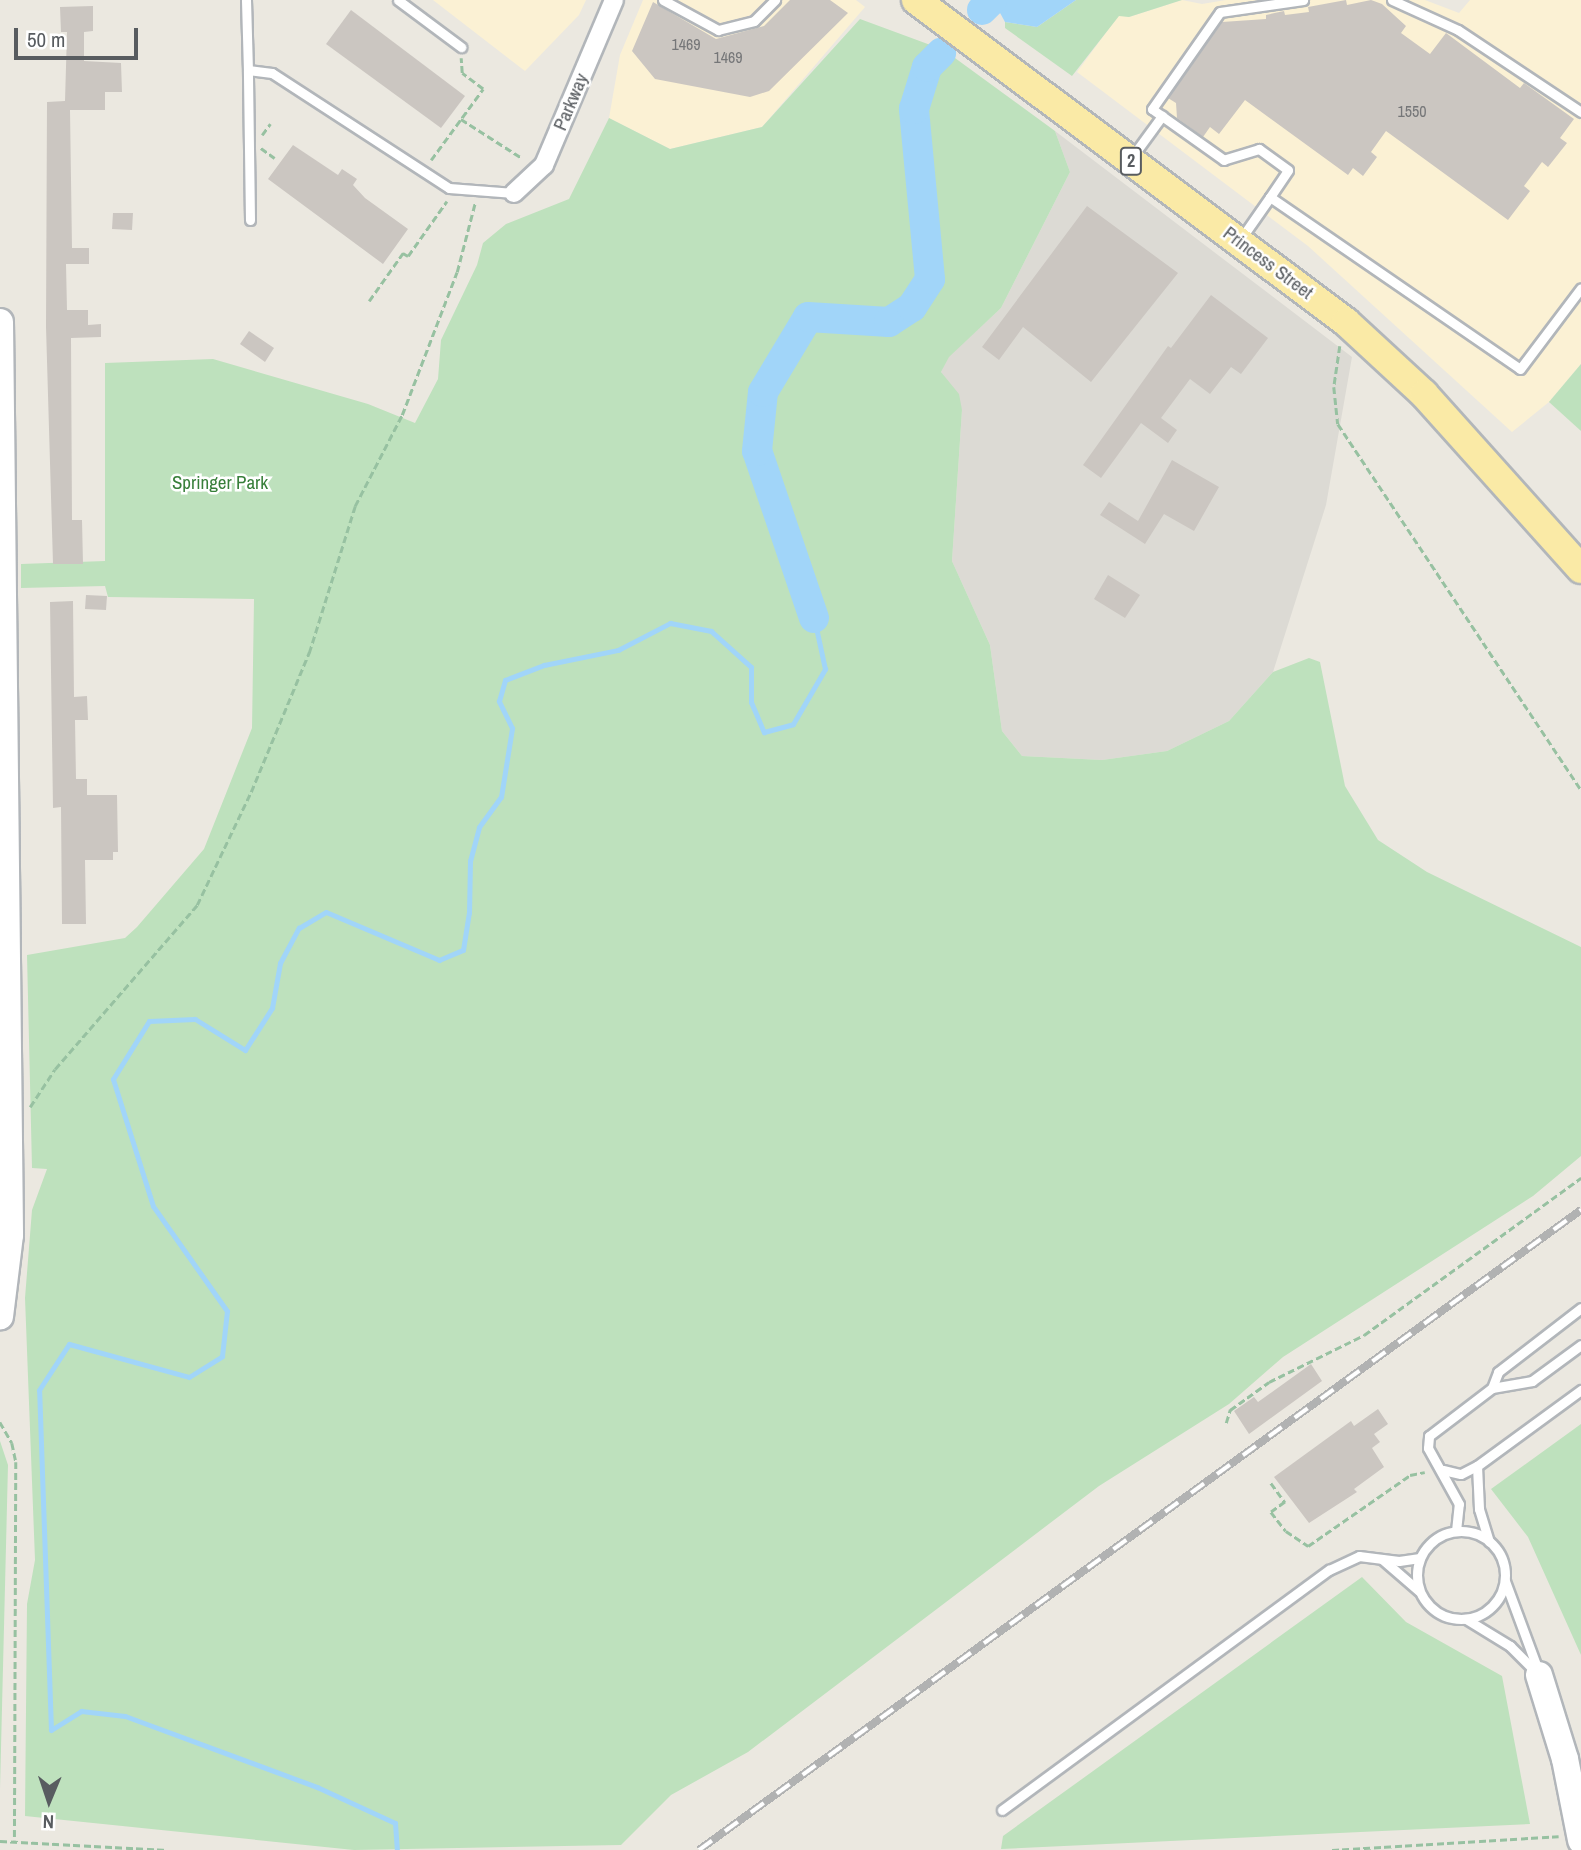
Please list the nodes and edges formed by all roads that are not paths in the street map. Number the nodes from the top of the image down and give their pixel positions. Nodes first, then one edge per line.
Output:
1 (246, 0) edge
2 (398, 0) edge
3 (614, 0) edge
4 (663, 0) edge
5 (775, 0) edge
6 (916, 0) edge
7 (1303, 0) edge
8 (1392, 0) edge
9 (461, 47) road end
10 (248, 70) junction
11 (1581, 112) edge
12 (1163, 116) junction
13 (1130, 160) junction
14 (514, 192) joint
15 (1270, 197) junction
16 (250, 220) dead end
17 (1239, 241) junction
18 (1581, 288) edge
19 (0, 322) edge
20 (1581, 569) edge
21 (3, 864) edge
22 (3, 1134) edge
23 (1581, 1308) edge
24 (0, 1316) edge
25 (1581, 1345) edge
26 (1492, 1388) junction
27 (1581, 1390) edge
28 (1477, 1466) junction
29 (1442, 1469) junction
30 (1456, 1531) junction
31 (1489, 1541) junction
32 (1381, 1558) junction
33 (1420, 1558) junction
34 (1505, 1581) junction
35 (1419, 1591) junction
36 (1466, 1619) junction
37 (1539, 1675) junction
38 (1002, 1810) dead end
39 (1581, 1838) edge

1 - 10 lane
2 - 9 lane
3 - 14 street, Parkway
4 - 5 lane
6 - 13 main road, Princess Street / 2
7 - 12 lane
8 - 11 lane
10 - 14 lane
10 - 16 lane
12 - 13 lane
12 - 15 lane
13 - 17 main road, Princess Street / 2
15 - 17 lane
15 - 18 lane
17 - 20 main road, Princess Street / 2
19 - 21 main road
21 - 22 main road
22 - 24 main road
23 - 26 lane
25 - 26 lane
26 - 29 lane
27 - 28 lane
28 - 29 lane
28 - 31 lane
29 - 30 lane
30 - 31 lane
30 - 33 lane
31 - 34 lane
32 - 33 lane
32 - 35 lane
32 - 38 lane
33 - 35 lane
34 - 36 lane
34 - 37 lane
35 - 36 lane
36 - 37 lane
37 - 39 main road

